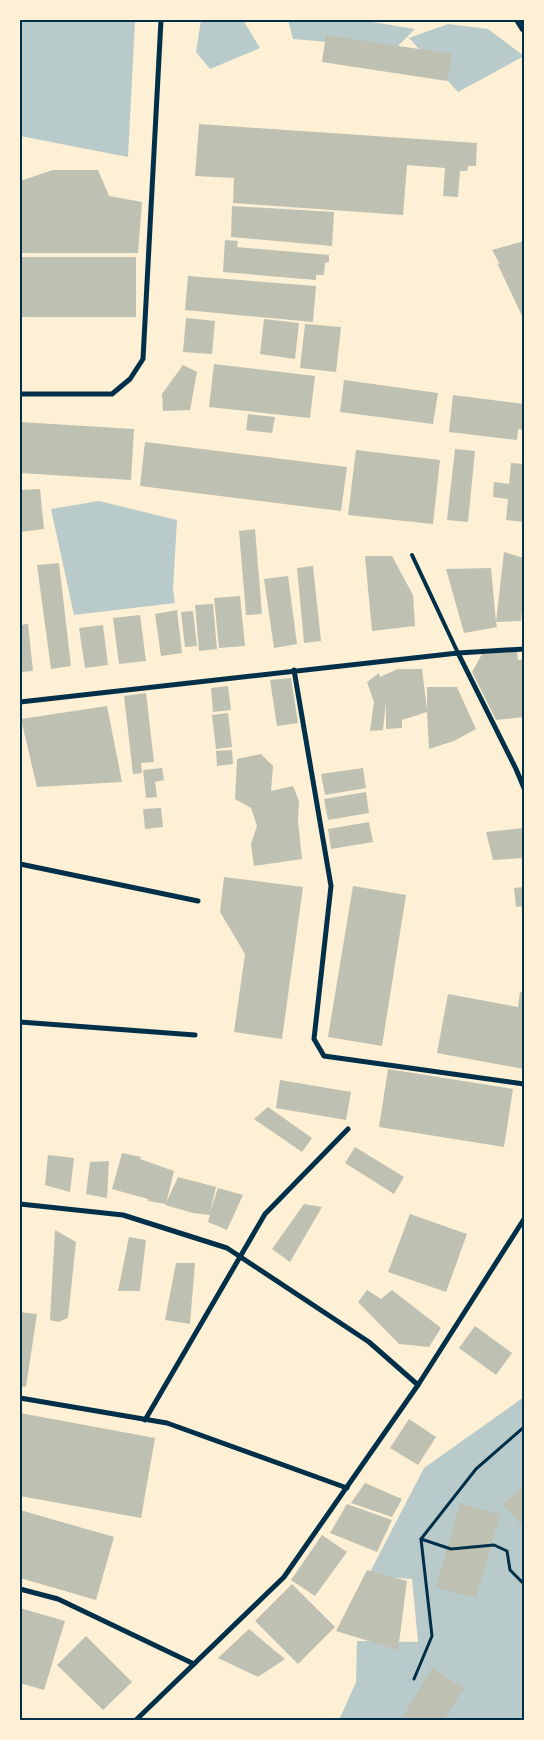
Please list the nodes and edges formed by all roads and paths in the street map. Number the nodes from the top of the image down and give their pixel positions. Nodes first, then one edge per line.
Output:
1 (161, 20) edge
2 (519, 20) edge
3 (524, 28) edge
4 (20, 394) edge
5 (412, 555) dead end
6 (524, 649) edge
7 (458, 653) junction
8 (294, 670) junction
9 (20, 702) edge
10 (524, 788) edge
11 (20, 864) edge
12 (198, 901) dead end
13 (20, 1022) edge
14 (195, 1035) dead end
15 (524, 1084) edge
16 (348, 1129) dead end
17 (20, 1204) edge
18 (524, 1219) edge
19 (240, 1257) junction
20 (418, 1385) junction
21 (20, 1398) edge
22 (145, 1420) junction
23 (524, 1427) edge
24 (347, 1488) junction
25 (421, 1539) junction
26 (524, 1584) edge
27 (20, 1589) edge
28 (194, 1664) junction
29 (414, 1679) dead end
30 (136, 1720) edge

1 - 4 street
2 - 3 street
5 - 7 lane
6 - 7 street
7 - 8 street
7 - 10 street
8 - 9 street
8 - 15 street
11 - 12 street
13 - 14 street
16 - 19 street
17 - 19 street
18 - 20 street
19 - 20 street
19 - 22 street
20 - 24 street
21 - 22 street
22 - 24 street
23 - 25 path
24 - 28 street
25 - 26 path
25 - 29 path
27 - 28 street
28 - 30 street

